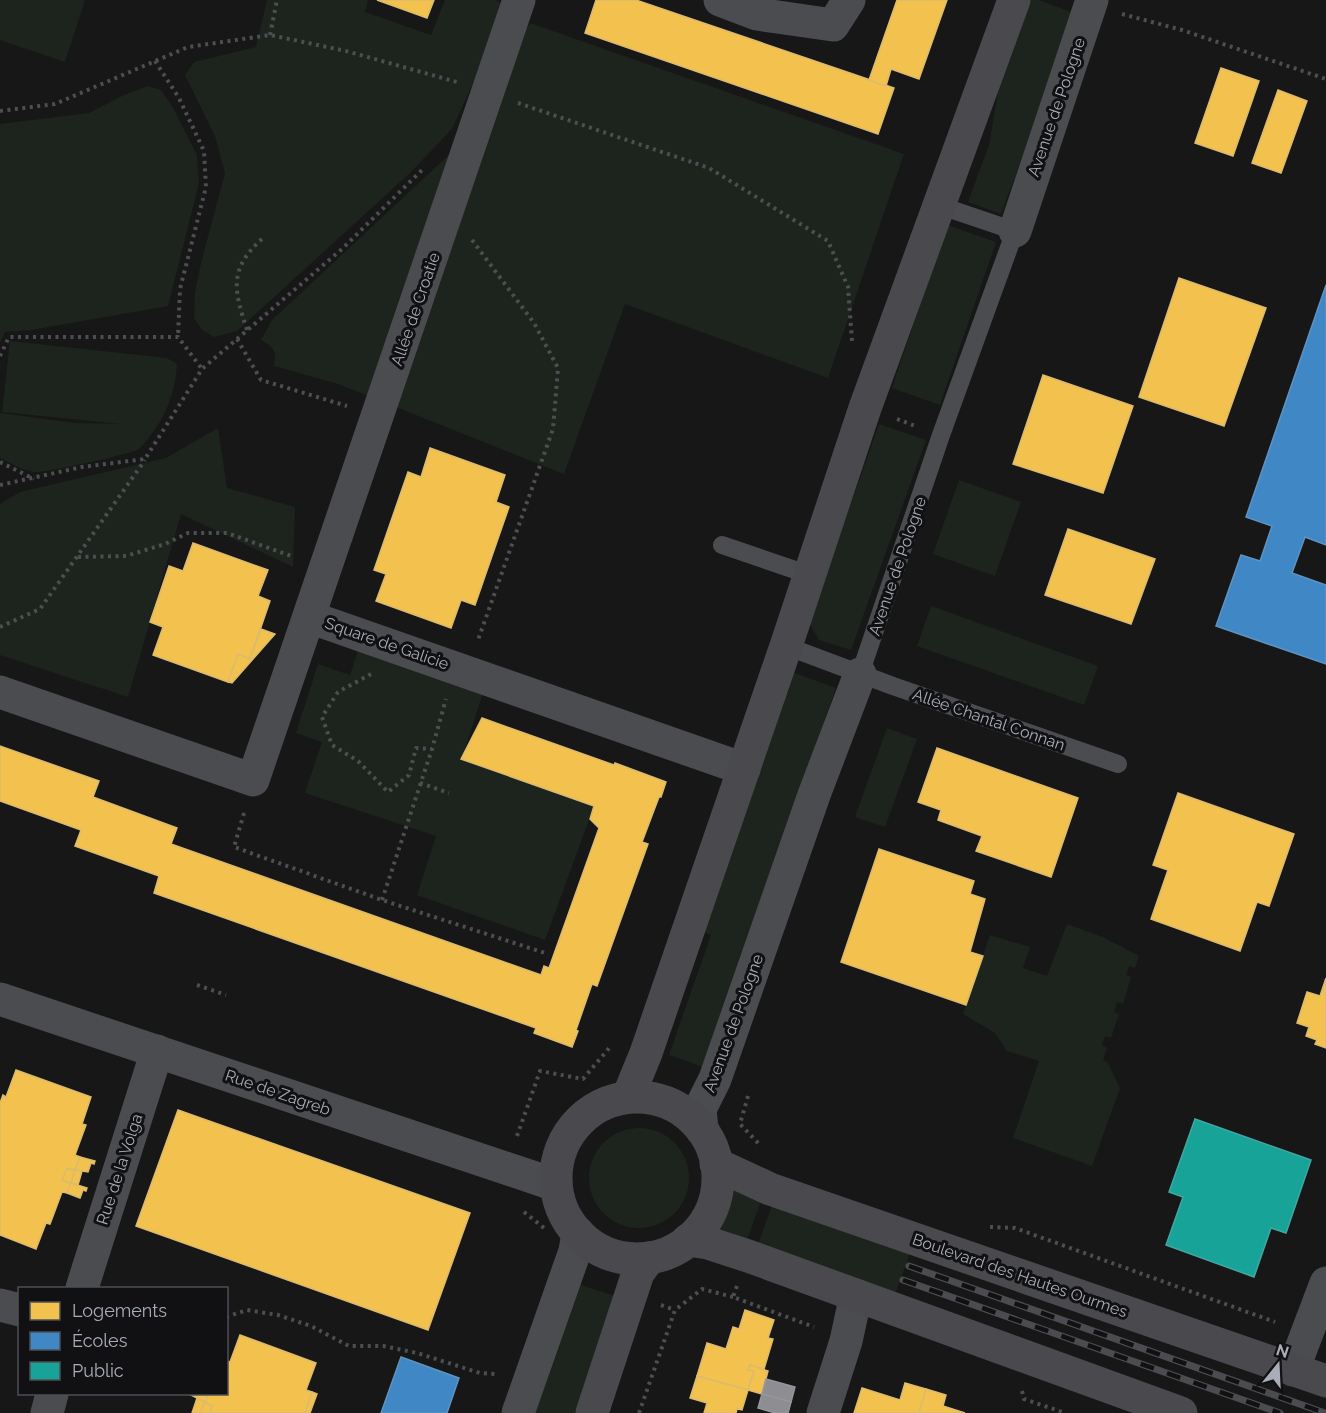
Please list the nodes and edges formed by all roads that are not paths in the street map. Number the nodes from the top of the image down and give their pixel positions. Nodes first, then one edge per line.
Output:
1 (519, 0) edge
2 (720, 0) edge
3 (849, 0) edge
4 (1014, 0) edge
5 (1091, 2) edge
6 (753, 7) edge
7 (938, 205) junction
8 (1015, 231) junction
9 (722, 545) dead end
10 (810, 575) junction
11 (309, 617) junction
12 (786, 646) junction
13 (860, 674) junction
14 (0, 692) edge
15 (1118, 764) dead end
16 (744, 769) junction
17 (0, 999) edge
18 (157, 1051) junction
19 (628, 1097) junction
20 (702, 1130) junction
21 (716, 1164) junction
22 (556, 1185) junction
23 (578, 1233) junction
24 (688, 1240) junction
25 (649, 1257) junction
26 (1326, 1283) edge
27 (82, 1287) edge
28 (856, 1295) junction
29 (0, 1305) edge
30 (18, 1310) edge
31 (1293, 1370) junction
32 (1326, 1381) edge
33 (52, 1395) edge
34 (46, 1413) edge
35 (518, 1413) edge
36 (592, 1413) edge
37 (823, 1413) edge
38 (1181, 1413) edge

1 - 11 street, Allée de Croatie
2 - 6 street
3 - 6 street
4 - 7 street
5 - 8 street, Avenue de Pologne
7 - 8 lane
7 - 10 street
8 - 13 lane, Avenue de Pologne
9 - 10 lane
10 - 12 street
11 - 14 street, Square de Galicie
11 - 16 street, Square de Galicie
12 - 13 lane, Allée Chantal Connan
12 - 16 street
13 - 15 lane, Allée Chantal Connan
13 - 20 street, Avenue de Pologne
16 - 19 street
17 - 18 street, Rue de Zagreb
18 - 22 street, Rue de Zagreb
18 - 27 street, Rue de la Volga
19 - 20 street
19 - 22 street
20 - 21 street
21 - 24 street
21 - 31 street, Boulevard des Hautes Ourmes
22 - 23 street
23 - 25 street
23 - 35 street
24 - 25 street
24 - 28 street
25 - 36 street
26 - 31 street
28 - 37 street
28 - 38 street
29 - 30 street
31 - 32 street, Boulevard des Hautes Ourmes
33 - 34 street

